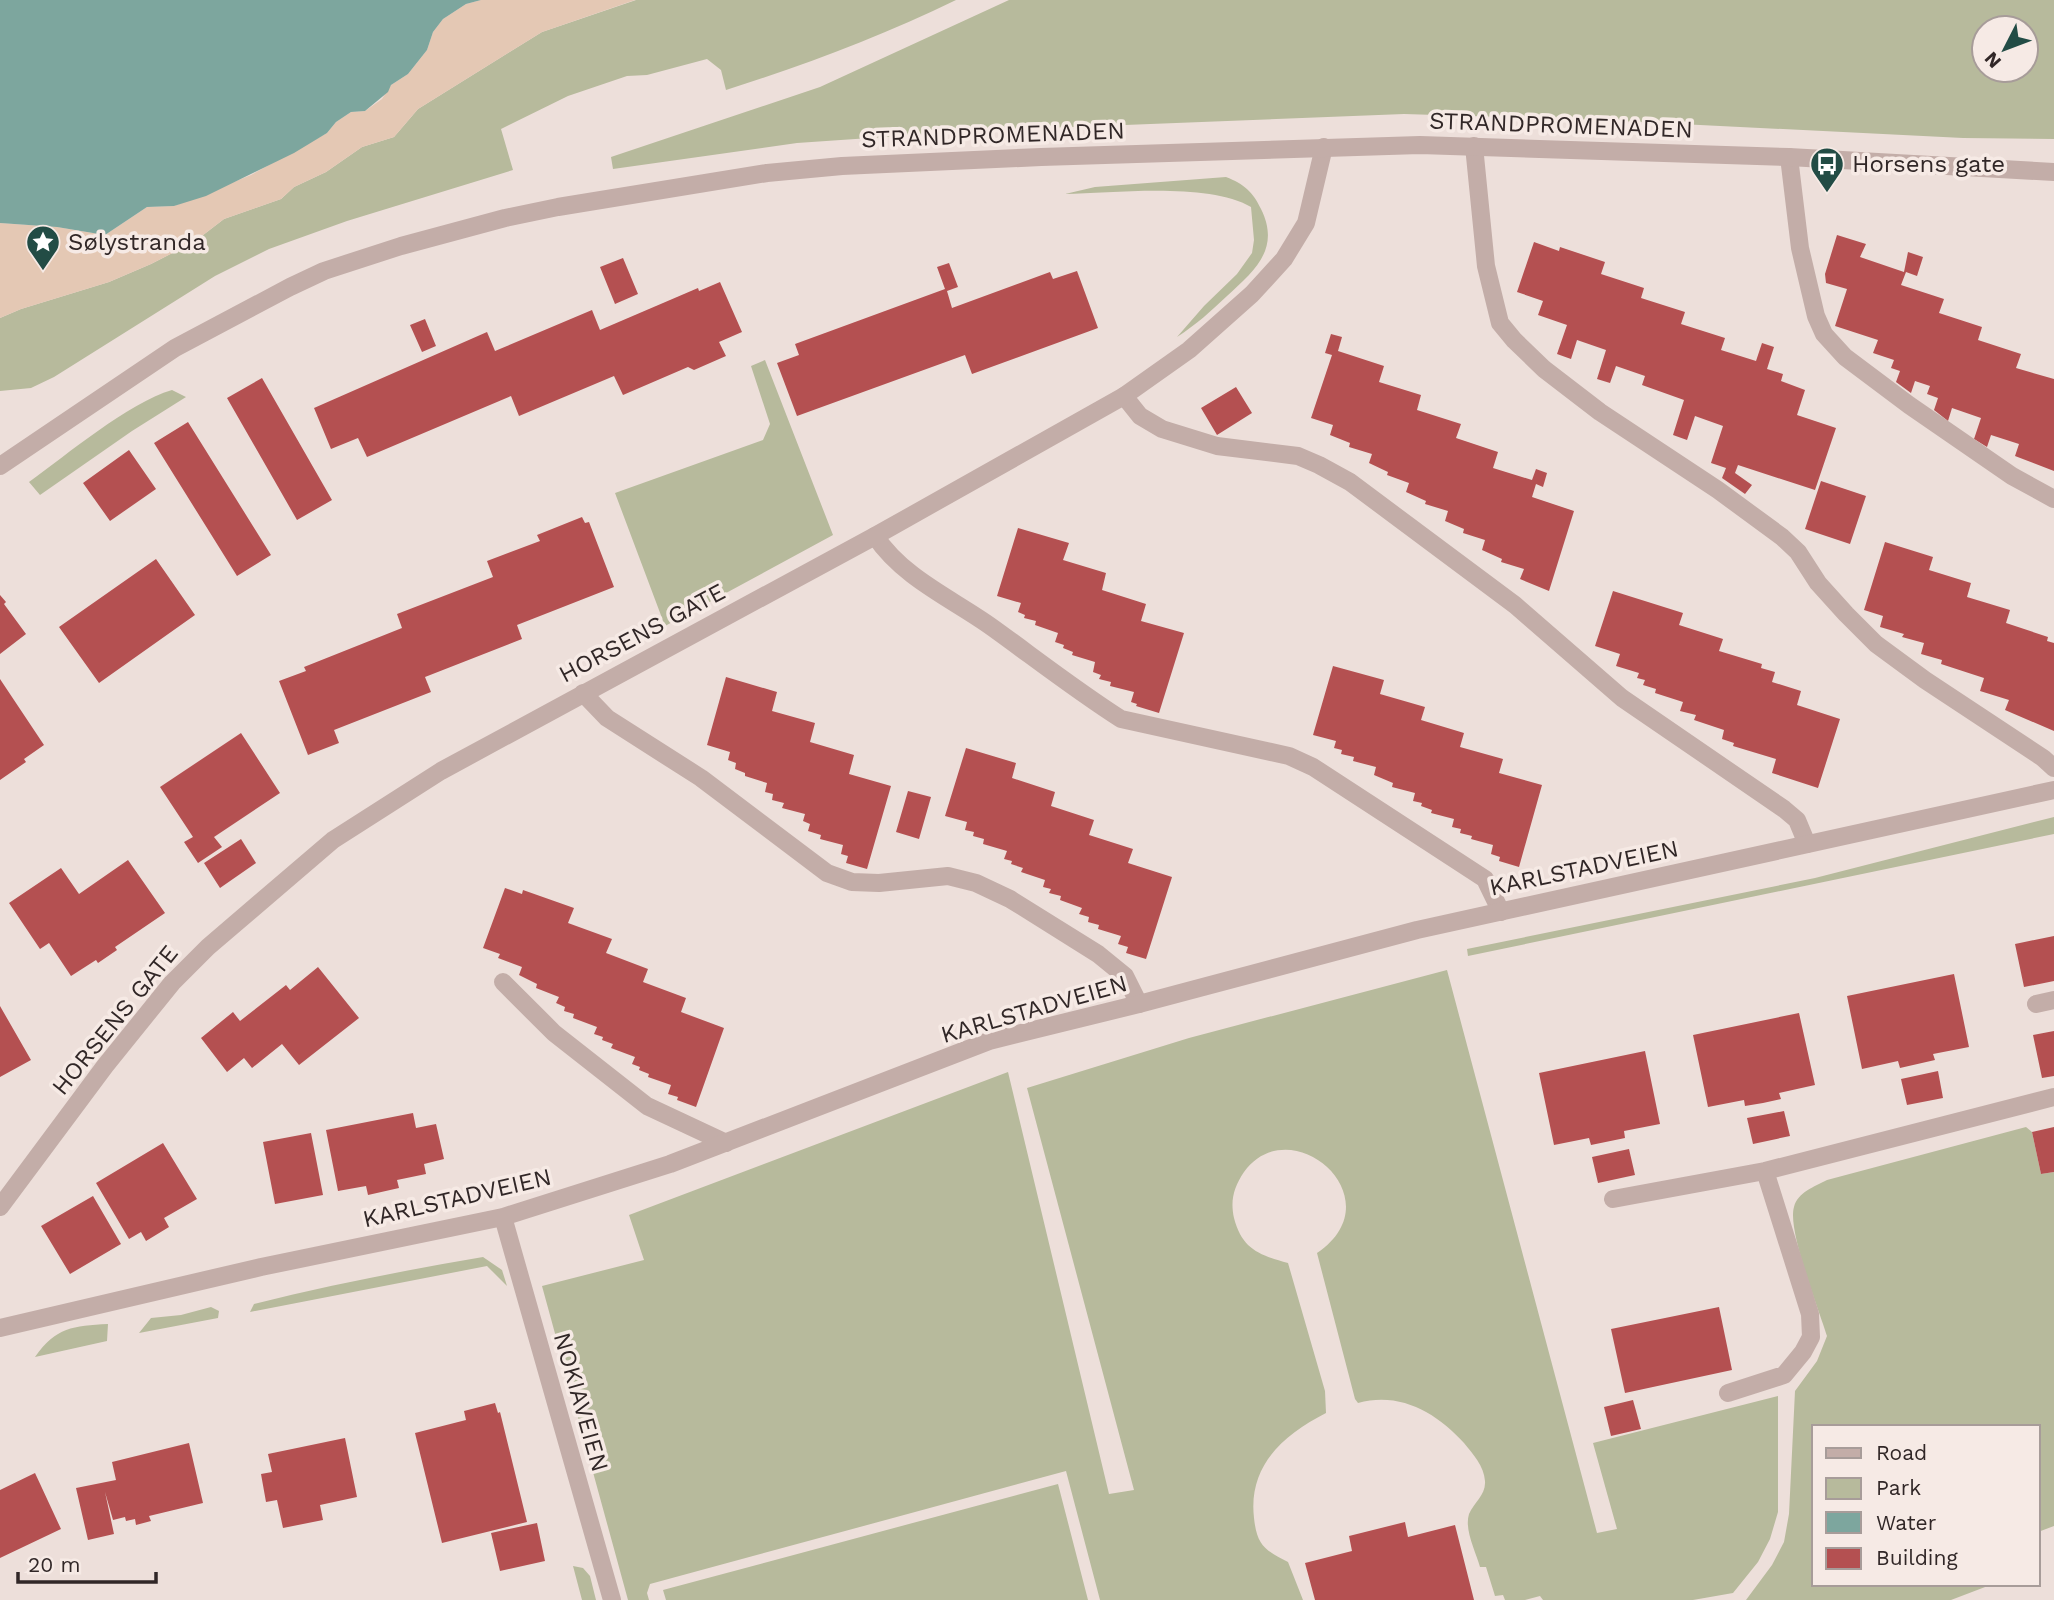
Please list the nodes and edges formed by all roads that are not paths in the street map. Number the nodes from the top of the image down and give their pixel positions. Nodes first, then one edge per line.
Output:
1 (1474, 146) junction
2 (1324, 147) junction
3 (1789, 157) junction
4 (2054, 172) edge
5 (1124, 396) junction
6 (0, 466) edge
7 (2054, 499) edge
8 (876, 536) junction
9 (583, 693) junction
10 (2054, 768) edge
11 (2054, 790) edge
12 (1807, 844) junction
13 (1501, 912) junction
14 (503, 982) dead end
15 (2054, 1000) edge
16 (2036, 1003) dead end
17 (1139, 1004) junction
18 (2054, 1097) edge
19 (726, 1143) junction
20 (1765, 1171) junction
21 (1613, 1199) dead end
22 (0, 1207) edge
23 (503, 1217) junction
24 (0, 1328) edge
25 (1728, 1393) dead end
26 (612, 1600) edge

1 - 2 street, STRANDPROMENADEN
1 - 3 street, STRANDPROMENADEN
1 - 10 street
2 - 5 street, HORSENS GATE
2 - 6 street, STRANDPROMENADEN
3 - 4 street, STRANDPROMENADEN
3 - 7 street
5 - 8 street, HORSENS GATE
5 - 12 street
8 - 9 street, HORSENS GATE
8 - 13 street
9 - 17 street
9 - 22 street, HORSENS GATE
11 - 12 street, KARLSTADVEIEN
12 - 13 street, KARLSTADVEIEN
13 - 17 street, KARLSTADVEIEN
14 - 19 street
15 - 16 street
17 - 19 street, KARLSTADVEIEN
18 - 20 street
19 - 23 street, KARLSTADVEIEN
20 - 21 street
20 - 25 street
23 - 24 street, KARLSTADVEIEN
23 - 26 street, NOKIAVEIEN

